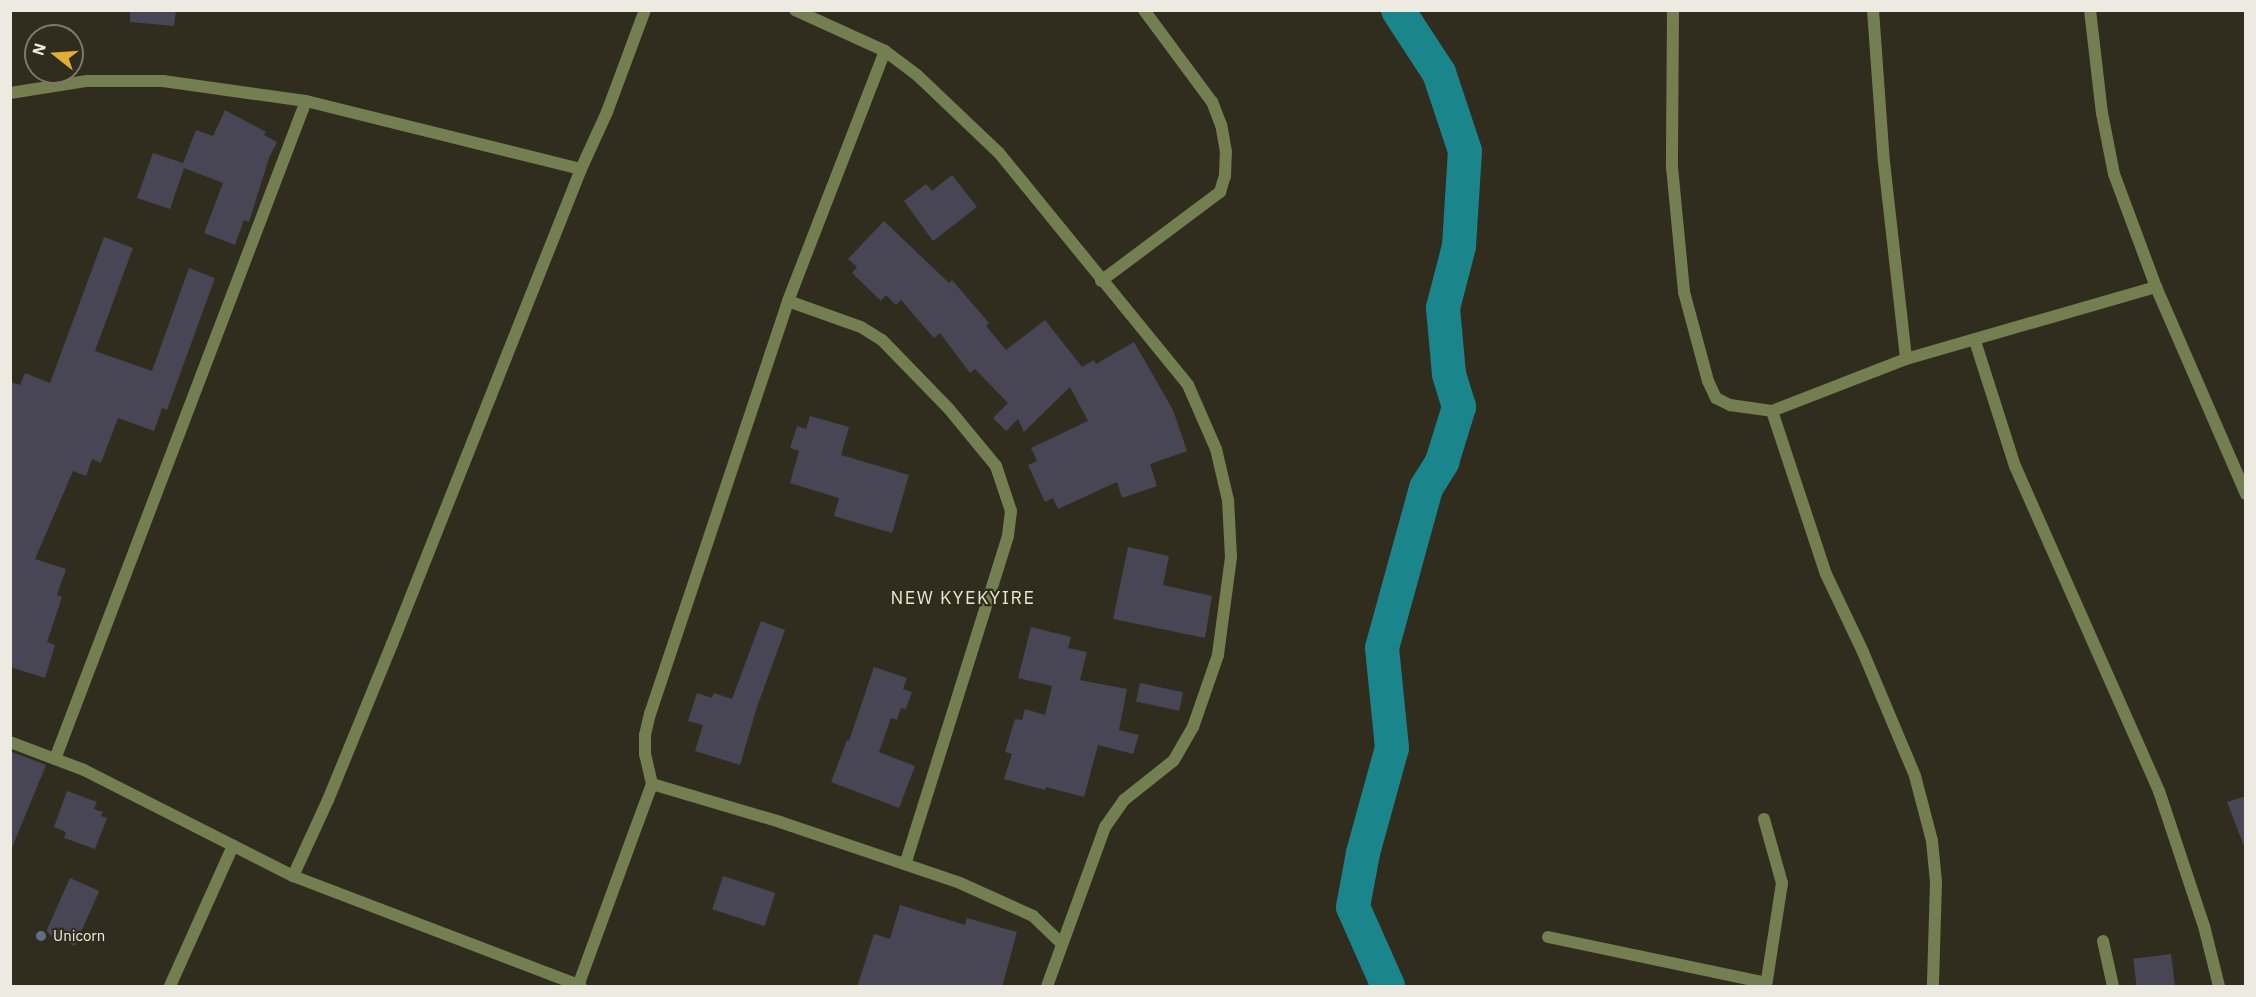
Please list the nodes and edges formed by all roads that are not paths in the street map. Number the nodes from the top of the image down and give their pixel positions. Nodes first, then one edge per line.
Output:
1 (645, 10) edge
2 (795, 10) edge
3 (1144, 10) edge
4 (1673, 10) edge
5 (1873, 10) edge
6 (2090, 10) edge
7 (885, 51) junction
8 (10, 93) edge
9 (306, 101) junction
10 (581, 169) junction
11 (1101, 280) junction
12 (2156, 287) junction
13 (788, 302) junction
14 (1975, 341) junction
15 (1906, 359) junction
16 (1772, 411) junction
17 (2246, 494) edge
18 (10, 742) edge
19 (55, 759) junction
20 (652, 784) junction
21 (1764, 819) dead end
22 (233, 846) junction
23 (905, 864) junction
24 (293, 876) junction
25 (1548, 937) dead end
26 (2103, 941) dead end
27 (1062, 944) junction
28 (1766, 985) edge
29 (579, 986) edge
30 (170, 987) edge
31 (1047, 987) edge
32 (1933, 987) edge
33 (2113, 987) edge
34 (2219, 987) edge

1 - 10 street
2 - 7 street
3 - 11 street
4 - 16 street
5 - 15 street
6 - 12 street
7 - 11 street
7 - 13 street
8 - 9 street
9 - 10 street
9 - 19 street
10 - 24 street
11 - 27 street
12 - 14 street
12 - 17 street
13 - 20 street
13 - 23 street
14 - 15 street
14 - 34 street
15 - 16 street
16 - 32 street
18 - 19 street
19 - 22 street
20 - 23 street
20 - 29 street
21 - 28 street
22 - 24 street
22 - 30 street
23 - 27 street
24 - 29 street
25 - 28 street
26 - 33 street
27 - 31 street

